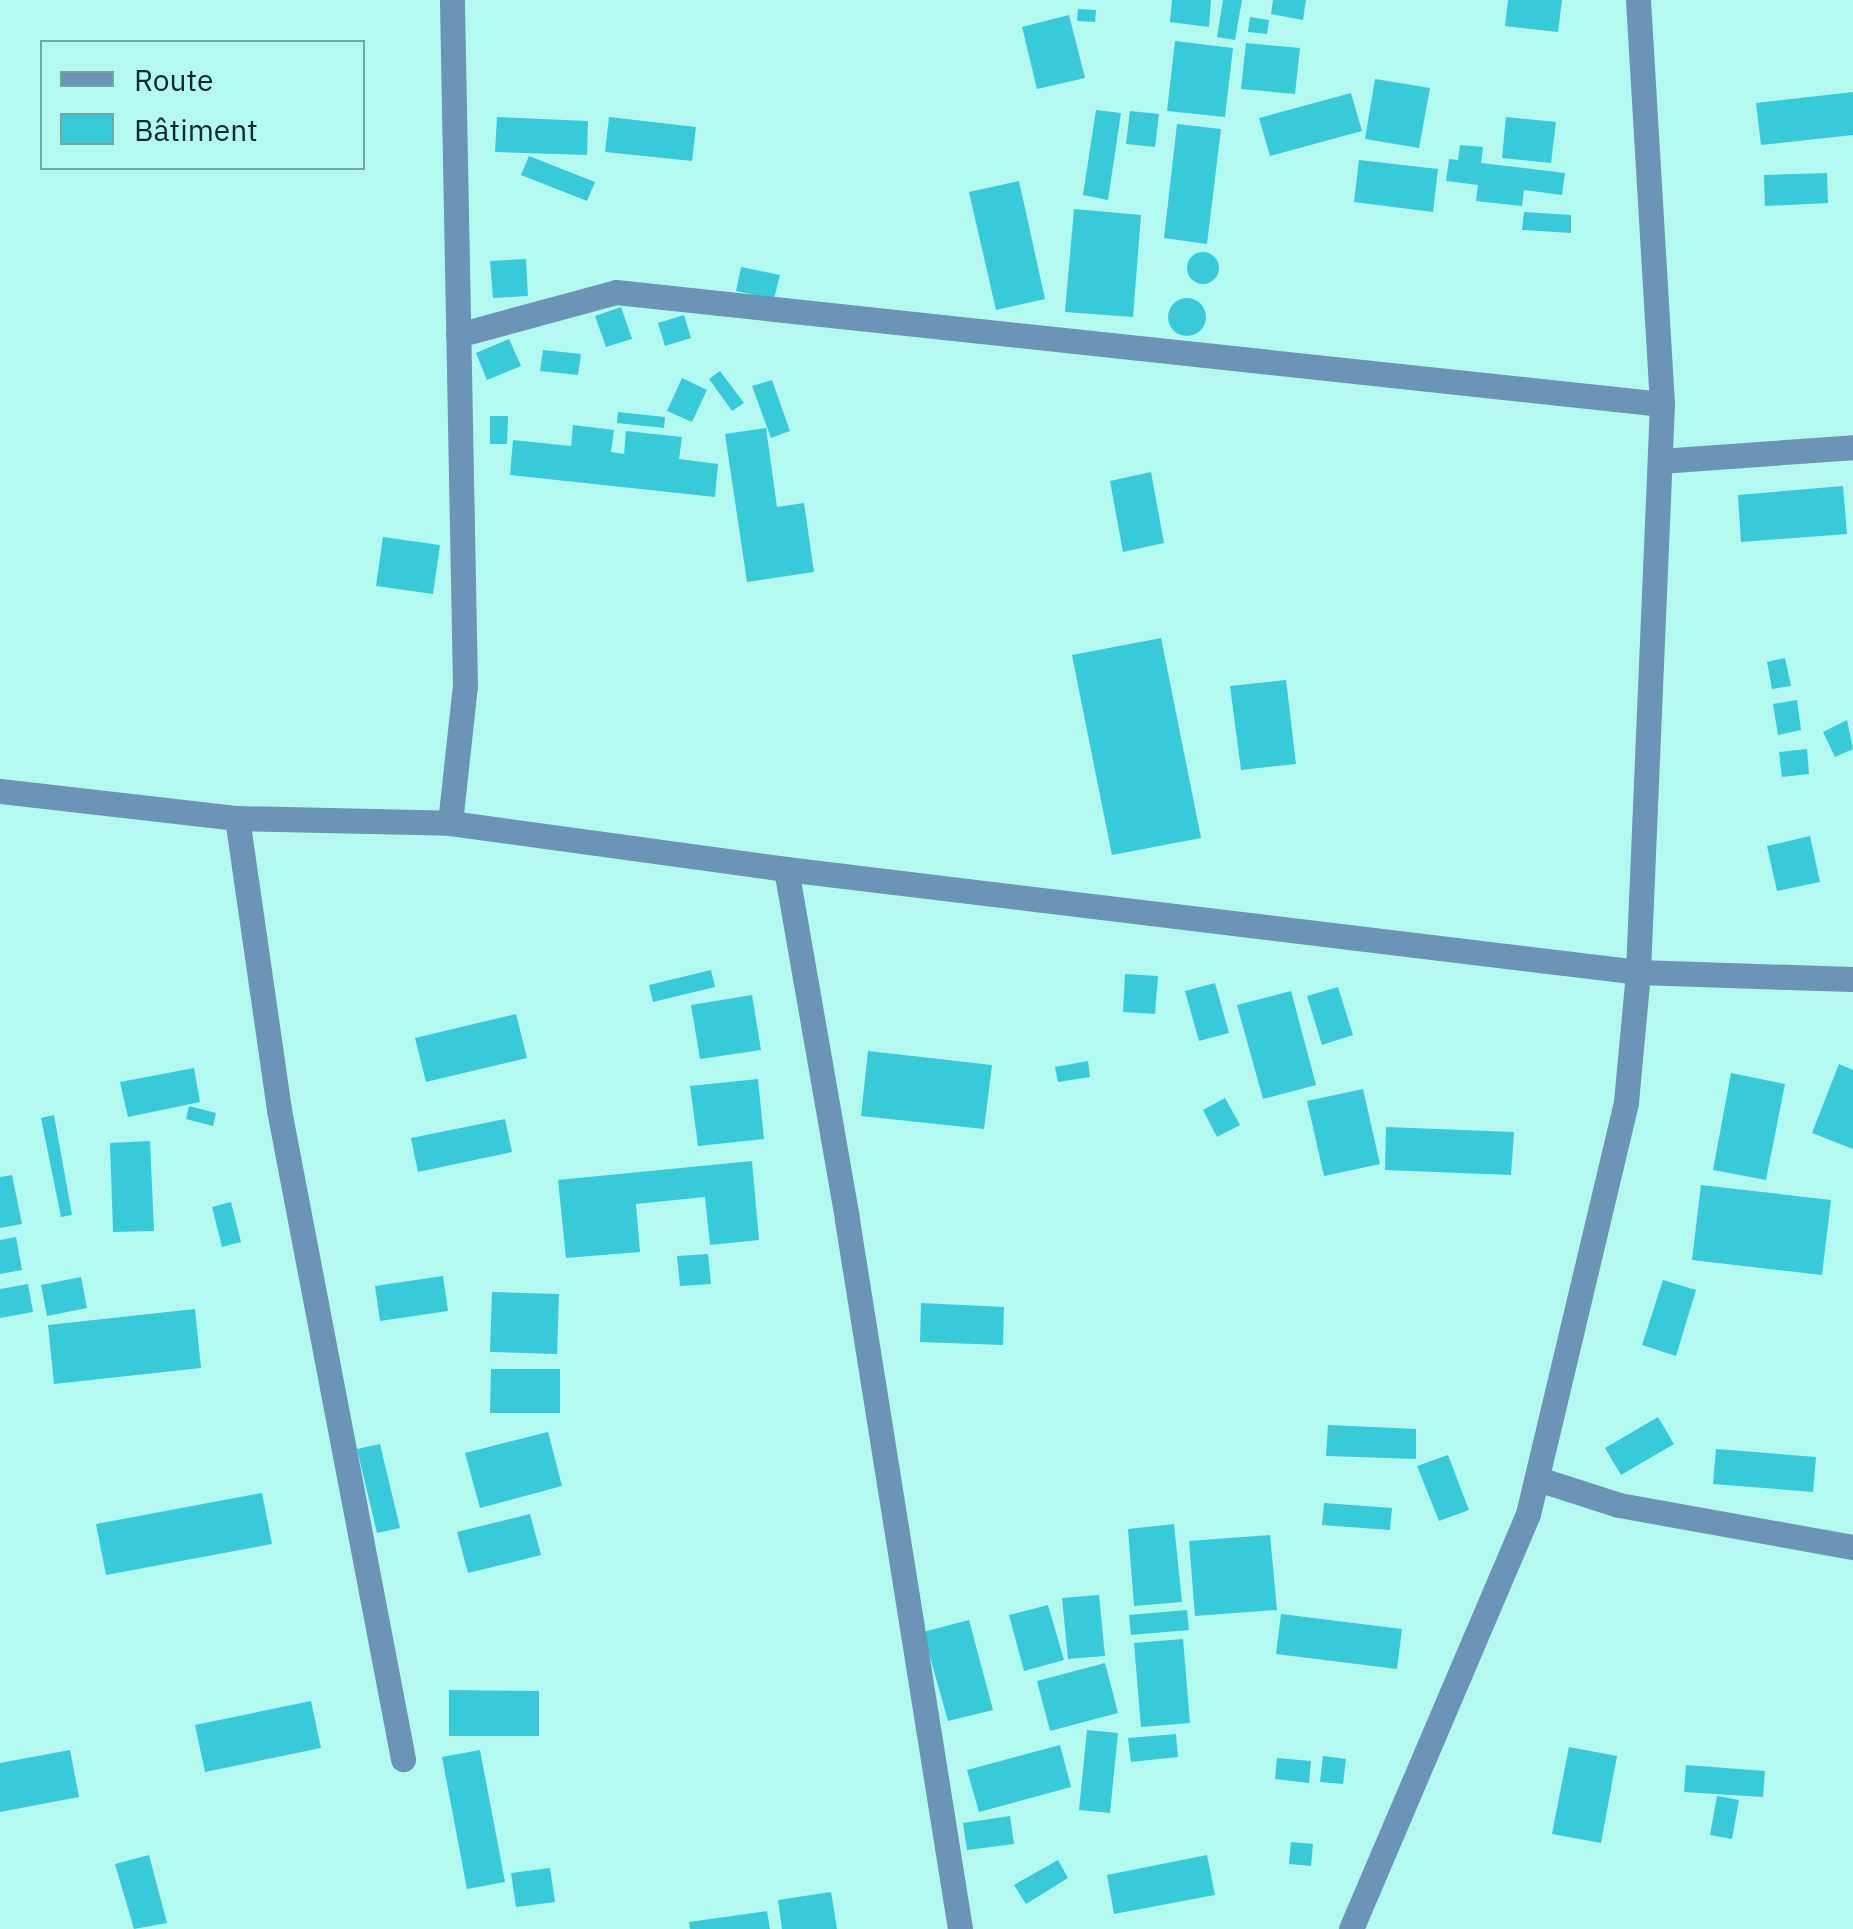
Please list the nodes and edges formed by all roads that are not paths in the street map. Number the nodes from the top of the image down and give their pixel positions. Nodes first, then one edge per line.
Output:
1 (452, 0) edge
2 (1638, 0) edge
3 (458, 334) junction
4 (1662, 404) junction
5 (1853, 447) edge
6 (1660, 461) junction
7 (0, 790) edge
8 (237, 818) junction
9 (450, 823) junction
10 (786, 870) junction
11 (1638, 972) junction
12 (1853, 979) edge
13 (1538, 1479) junction
14 (1853, 1547) edge
15 (403, 1760) dead end
16 (960, 1929) edge
17 (1351, 1929) edge

1 - 3 street
2 - 4 street
3 - 4 street
3 - 9 street
4 - 6 street
5 - 6 street
6 - 11 street
7 - 8 street
8 - 9 street
8 - 15 street
9 - 10 street
10 - 11 street
10 - 16 street
11 - 12 street
11 - 13 street
13 - 14 street
13 - 17 street

